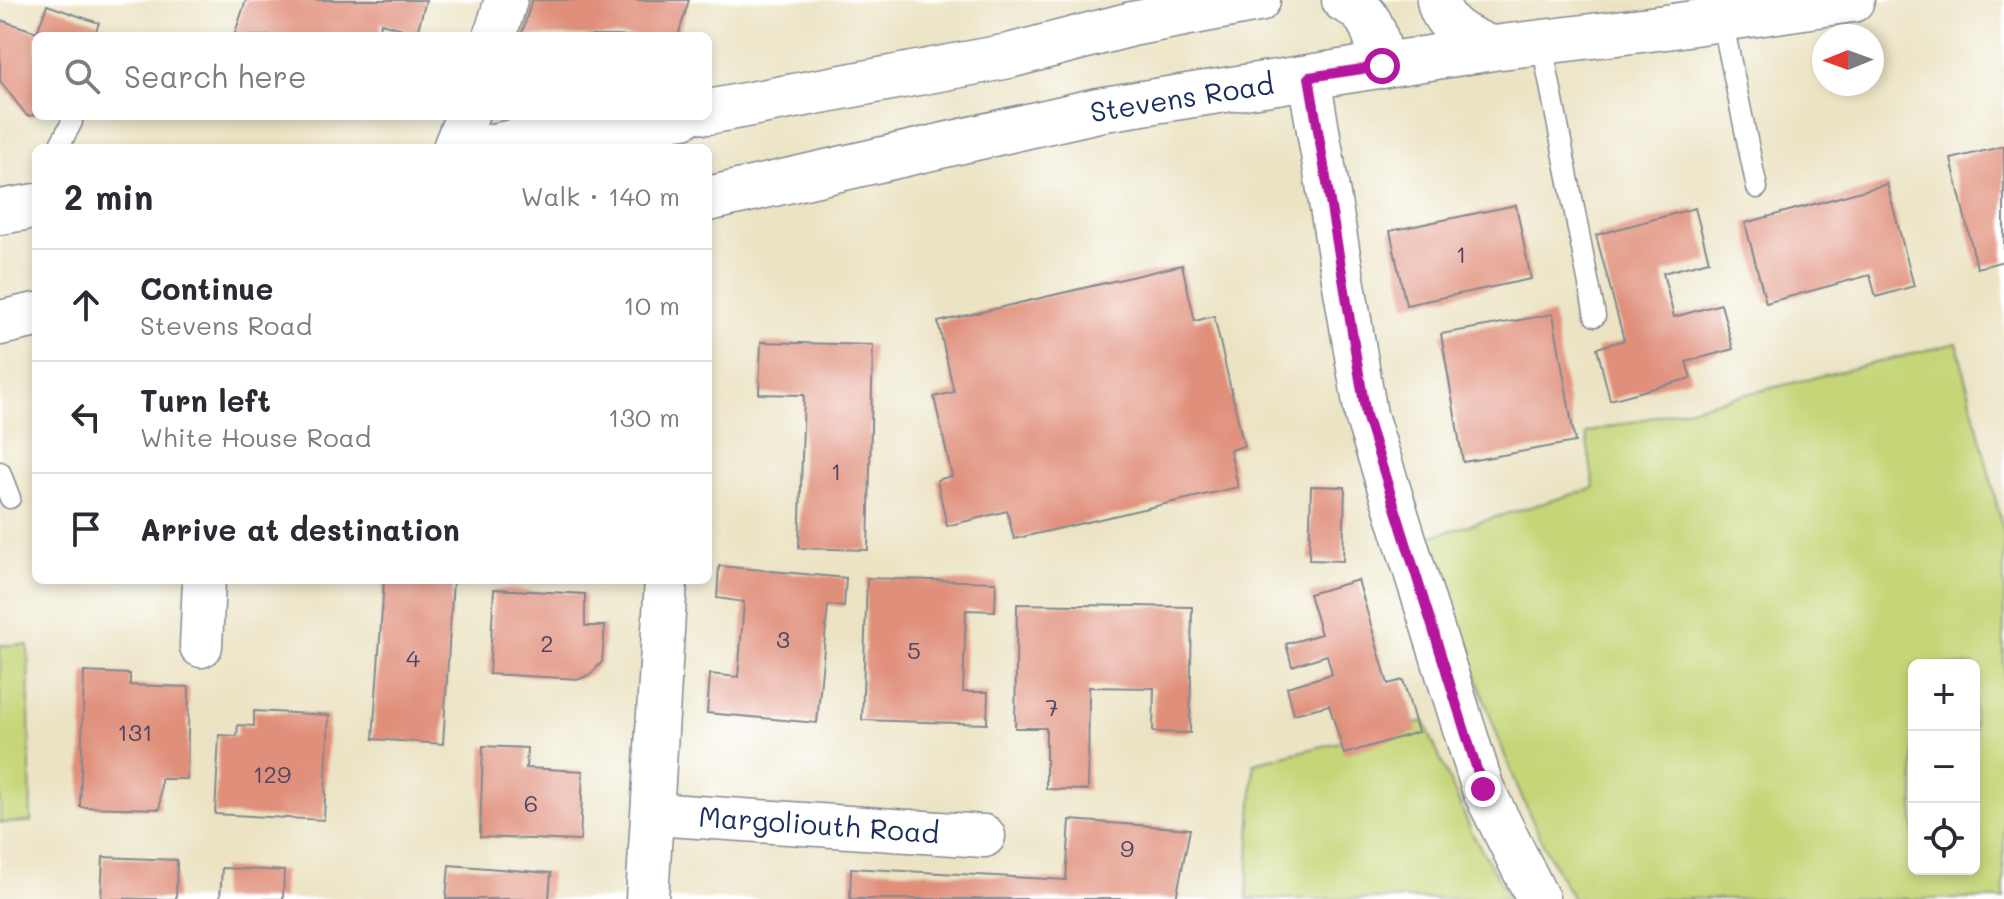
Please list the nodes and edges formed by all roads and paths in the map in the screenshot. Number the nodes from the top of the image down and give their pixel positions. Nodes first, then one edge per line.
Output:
1 (506, 0) edge
2 (1258, 0) edge
3 (1344, 0) edge
4 (1438, 0) edge
5 (1852, 0) edge
6 (1722, 19) junction
7 (496, 32) edge
8 (1542, 44) junction
9 (1493, 48) junction
10 (1382, 66) junction
11 (1309, 77) junction
12 (712, 111) edge
13 (465, 120) edge
14 (654, 120) edge
15 (72, 122) dead end
16 (60, 144) edge
17 (456, 144) edge
18 (503, 144) edge
19 (1757, 188) dead end
20 (712, 198) edge
21 (32, 316) edge
22 (1595, 316) dead end
23 (0, 323) edge
24 (0, 472) edge
25 (10, 498) dead end
26 (204, 584) edge
27 (666, 584) edge
28 (201, 646) dead end
29 (653, 814) junction
30 (984, 836) dead end
31 (647, 899) edge
32 (1538, 899) edge

1 - 7 street
2 - 12 main road
3 - 10 main road
4 - 9 street
5 - 6 main road, Stevens Road
6 - 8 main road, Stevens Road
6 - 19 lane
8 - 9 main road, Stevens Road
8 - 22 lane
9 - 10 main road, Stevens Road
10 - 11 main road, Stevens Road
11 - 20 main road, Stevens Road
11 - 32 street
13 - 17 street
14 - 18 main road
15 - 16 lane
21 - 23 main road
24 - 25 lane
26 - 28 street
27 - 29 street
29 - 30 street, Margoliouth Road
29 - 31 street

